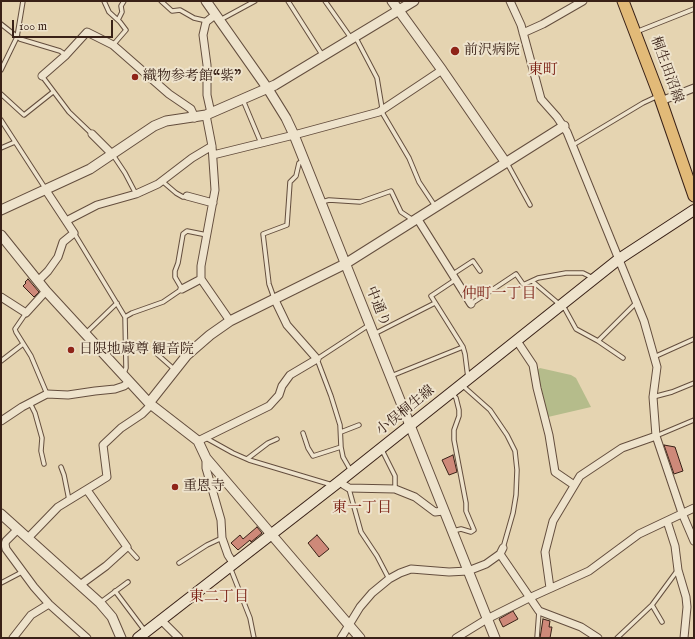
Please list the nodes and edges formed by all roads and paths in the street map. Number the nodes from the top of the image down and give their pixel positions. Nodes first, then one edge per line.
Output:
1 (23, 1) edge
2 (104, 1) edge
3 (124, 1) edge
4 (161, 1) edge
5 (206, 1) edge
6 (255, 1) edge
7 (288, 1) edge
8 (325, 1) edge
9 (392, 1) edge
10 (414, 1) edge
11 (510, 1) edge
12 (583, 1) edge
13 (623, 1) edge
14 (694, 9) edge
15 (399, 11) junction
16 (217, 18) junction
17 (118, 20) junction
18 (207, 21) junction
19 (1, 24) edge
20 (636, 32) junction
21 (523, 33) junction
22 (17, 37) junction
23 (354, 38) junction
24 (113, 45) junction
25 (66, 55) junction
26 (323, 57) junction
27 (2, 65) edge
28 (1, 70) edge
29 (442, 70) junction
30 (42, 76) joint
31 (694, 88) edge
32 (268, 89) junction
33 (53, 92) junction
34 (1, 94) edge
35 (660, 98) junction
36 (243, 99) junction
37 (382, 111) junction
38 (208, 114) junction
39 (195, 118) junction
40 (1, 120) edge
41 (564, 126) junction
42 (92, 134) joint
43 (294, 135) junction
44 (15, 142) junction
45 (261, 143) junction
46 (573, 145) junction
47 (212, 146) junction
48 (1, 148) edge
49 (112, 154) junction
50 (213, 155) junction
51 (304, 160) junction
52 (506, 162) junction
53 (162, 181) junction
54 (45, 189) junction
55 (136, 194) junction
56 (187, 196) joint
57 (694, 196) edge
58 (213, 202) junction
59 (321, 203) junction
60 (530, 205) dead end
61 (436, 207) junction
62 (1, 210) edge
63 (694, 210) edge
64 (415, 219) junction
65 (66, 221) junction
66 (74, 233) junction
67 (206, 235) junction
68 (1, 236) edge
69 (619, 259) junction
70 (345, 264) junction
71 (480, 272) dead end
72 (453, 277) junction
73 (201, 279) junction
74 (594, 280) junction
75 (38, 281) junction
76 (532, 281) junction
77 (182, 289) junction
78 (46, 291) junction
79 (1, 297) edge
80 (274, 298) junction
81 (637, 302) junction
82 (116, 303) junction
83 (435, 303) junction
84 (471, 304) joint
85 (561, 306) junction
86 (26, 313) junction
87 (125, 317) junction
88 (230, 321) junction
89 (369, 325) junction
90 (85, 334) junction
91 (374, 334) junction
92 (694, 339) edge
93 (517, 341) junction
94 (598, 341) junction
95 (23, 344) junction
96 (463, 347) junction
97 (157, 354) dead end
98 (654, 357) junction
99 (623, 358) dead end
100 (317, 359) junction
101 (1, 361) edge
102 (175, 370) junction
103 (390, 376) junction
104 (126, 378) junction
105 (465, 382) junction
106 (694, 383) edge
107 (452, 393) junction
108 (47, 394) junction
109 (653, 397) junction
110 (30, 403) junction
111 (150, 404) junction
112 (694, 420) edge
113 (1, 421) edge
114 (358, 425) dead end
115 (410, 426) junction
116 (341, 432) junction
117 (303, 433) dead end
118 (656, 436) junction
119 (202, 439) junction
120 (277, 439) dead end
121 (341, 447) junction
122 (381, 449) junction
123 (206, 458) junction
124 (247, 459) junction
125 (44, 464) dead end
126 (61, 467) dead end
127 (352, 472) junction
128 (337, 484) junction
129 (574, 485) junction
130 (349, 488) junction
131 (394, 489) junction
132 (87, 490) junction
133 (69, 500) junction
134 (694, 508) edge
135 (443, 511) junction
136 (682, 513) junction
137 (1, 514) edge
138 (667, 520) junction
139 (18, 529) junction
140 (452, 532) junction
141 (272, 535) junction
142 (28, 538) junction
143 (222, 538) junction
144 (694, 541) edge
145 (3, 544) edge
146 (127, 546) junction
147 (502, 551) junction
148 (137, 558) dead end
149 (179, 563) dead end
150 (232, 565) junction
151 (678, 570) junction
152 (468, 571) junction
153 (22, 572) junction
154 (389, 579) junction
155 (128, 582) dead end
156 (1, 584) edge
157 (80, 585) junction
158 (550, 588) junction
159 (115, 590) junction
160 (529, 598) junction
161 (100, 603) junction
162 (49, 604) junction
163 (652, 605) junction
164 (539, 611) junction
165 (487, 619) junction
166 (161, 620) junction
167 (662, 622) dead end
168 (349, 624) junction
169 (146, 632) junction
170 (13, 638) edge
171 (87, 638) edge
172 (121, 638) edge
173 (138, 638) edge
174 (179, 638) edge
175 (254, 638) edge
176 (341, 638) edge
177 (360, 638) edge
178 (456, 638) edge
179 (495, 638) edge
180 (537, 638) edge
181 (598, 638) edge
182 (616, 638) edge
183 (684, 638) edge

1 - 22 lane
2 - 17 lane
3 - 17 lane
4 - 18 lane
5 - 16 street, 中通り
6 - 16 lane
7 - 26 lane
8 - 23 lane
9 - 15 street
10 - 15 street
11 - 21 street
12 - 21 street
13 - 20 main road, 桐生田沼線
14 - 20 lane
15 - 23 street
15 - 29 street
16 - 18 street
16 - 32 street, 中通り
17 - 24 lane
18 - 38 street
19 - 22 lane
20 - 35 main road, 桐生田沼線
21 - 41 street
22 - 25 lane
22 - 27 lane
23 - 26 street
23 - 37 lane
24 - 25 street
24 - 39 street
25 - 30 street
26 - 32 street
27 - 28 lane
29 - 37 street
29 - 52 street
30 - 33 lane
31 - 35 street
32 - 36 street
32 - 43 street, 中通り
33 - 34 lane
33 - 42 lane
35 - 46 lane
35 - 57 main road, 桐生田沼線
36 - 38 street
36 - 45 lane
37 - 43 street
37 - 61 lane
38 - 39 street
38 - 47 street
39 - 49 street
40 - 44 lane
41 - 46 street
41 - 52 street
42 - 49 street
43 - 45 street
43 - 51 street, 中通り
44 - 48 lane
44 - 54 lane
45 - 50 street
46 - 69 street
47 - 50 street
47 - 53 street
49 - 54 street
49 - 55 lane
50 - 58 street
51 - 59 street, 中通り
51 - 80 lane
52 - 60 lane
52 - 61 street
53 - 55 street
53 - 56 lane
54 - 62 street
54 - 65 street
55 - 65 street
56 - 58 street
58 - 67 street
59 - 64 lane
59 - 70 street, 中通り
61 - 64 street
63 - 69 main road, 小俣桐生線
64 - 70 street
64 - 72 street
65 - 66 street
66 - 75 street
66 - 82 lane
67 - 73 street
67 - 77 lane
68 - 75 street
69 - 74 main road, 小俣桐生線
69 - 81 street
70 - 80 street
70 - 89 street, 中通り
71 - 72 lane
72 - 83 lane
72 - 84 street
73 - 77 street
73 - 88 street
74 - 76 lane
74 - 85 main road, 小俣桐生線
75 - 78 street
76 - 84 lane
76 - 85 lane
77 - 87 lane
78 - 86 street
78 - 90 street
79 - 86 street
80 - 88 street
80 - 100 street
81 - 94 lane
81 - 98 street
82 - 87 lane
82 - 90 lane
83 - 91 lane
83 - 96 lane
85 - 93 main road, 小俣桐生線
85 - 94 lane
86 - 95 lane
87 - 104 lane
88 - 102 street
89 - 91 street, 中通り
89 - 100 lane
90 - 104 street
91 - 103 street, 中通り
92 - 98 lane
93 - 105 main road, 小俣桐生線
93 - 129 street
94 - 99 lane
95 - 101 lane
95 - 108 lane
96 - 103 lane
96 - 105 lane
97 - 102 lane
98 - 109 street
100 - 116 lane
100 - 119 street
102 - 111 street
103 - 115 street, 中通り
104 - 108 street
104 - 111 street
105 - 107 main road, 小俣桐生線
105 - 147 lane
106 - 109 lane
107 - 115 main road, 小俣桐生線
107 - 140 lane
108 - 110 street
109 - 118 street
110 - 113 street
110 - 125 lane
111 - 119 street
111 - 132 street
112 - 118 lane
114 - 116 lane
115 - 122 main road, 小俣桐生線
115 - 135 street, 中通り
116 - 121 lane
117 - 121 lane
118 - 129 street
118 - 136 street
119 - 123 street
119 - 124 lane
120 - 124 lane
121 - 127 lane
122 - 127 main road, 小俣桐生線
122 - 131 lane
123 - 141 street
123 - 143 street
124 - 128 lane
126 - 133 lane
127 - 128 main road, 小俣桐生線
128 - 130 street
128 - 141 main road, 小俣桐生線
129 - 158 street
130 - 131 street
130 - 154 lane
131 - 135 street
132 - 133 street
132 - 146 street
133 - 142 street
134 - 136 street
135 - 140 street, 中通り
136 - 138 street
136 - 144 street
137 - 139 street
138 - 151 street
138 - 158 street
139 - 142 street
139 - 145 street
140 - 152 street, 中通り
141 - 150 main road, 小俣桐生線
141 - 168 street
142 - 157 street
143 - 149 lane
143 - 150 street
145 - 153 street
146 - 148 lane
146 - 157 street
147 - 152 street
147 - 160 street
150 - 166 main road, 小俣桐生線
150 - 175 lane
151 - 163 lane
151 - 183 street
152 - 154 street
152 - 165 street, 中通り
153 - 156 lane
153 - 162 street
154 - 168 street
155 - 159 lane
157 - 161 street
158 - 160 street
159 - 161 lane
159 - 169 lane
160 - 164 street
160 - 165 street
161 - 172 street
162 - 170 street
162 - 171 street
163 - 167 lane
163 - 182 lane
164 - 180 lane
164 - 181 street
165 - 178 street
165 - 179 street, 中通り
166 - 169 main road, 小俣桐生線
166 - 174 street
168 - 176 street
168 - 177 street
169 - 173 main road, 小俣桐生線

